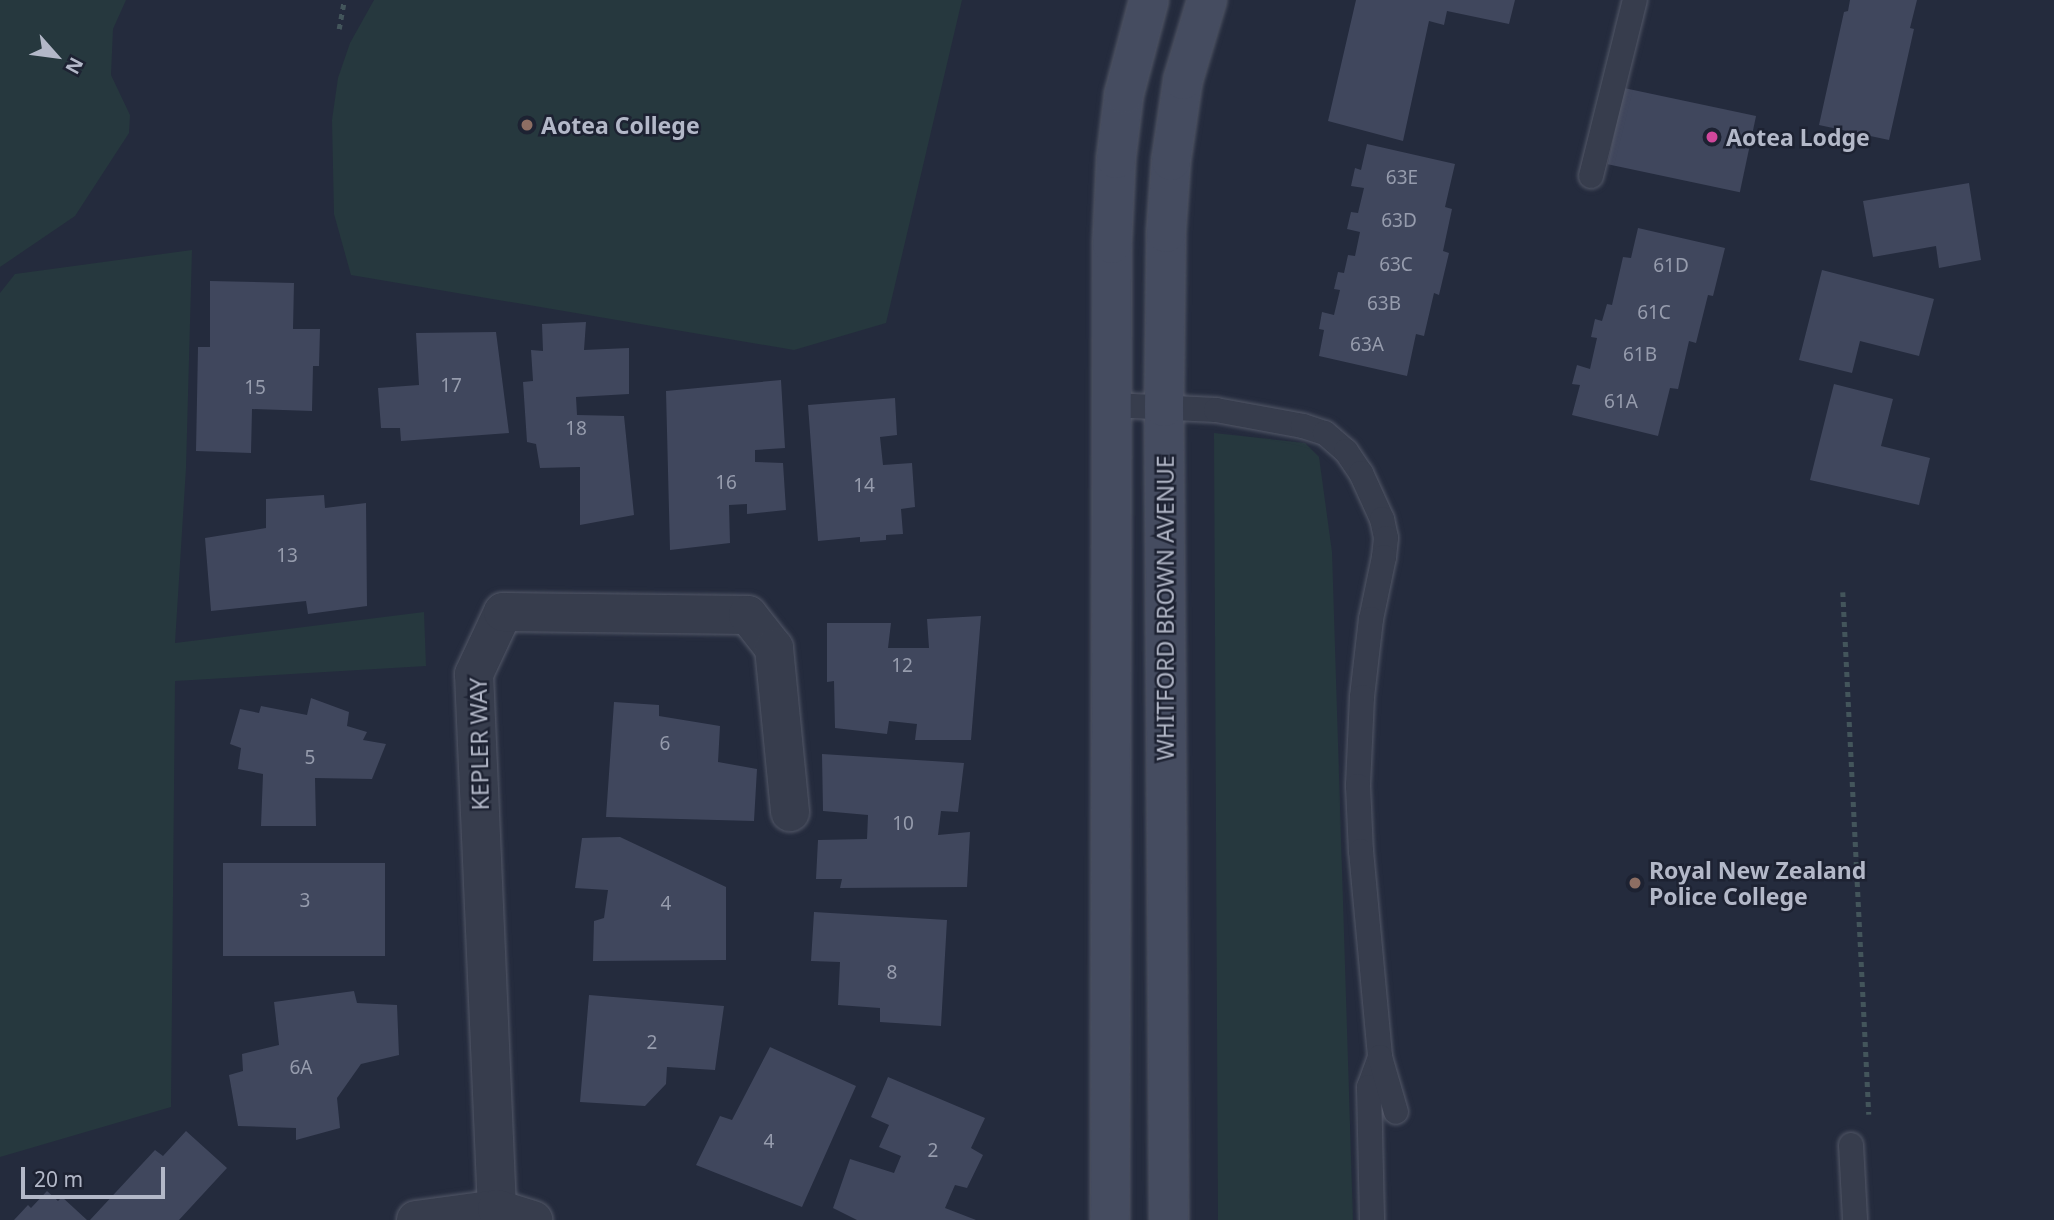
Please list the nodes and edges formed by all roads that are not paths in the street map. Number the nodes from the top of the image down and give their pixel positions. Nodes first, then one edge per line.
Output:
1 (1149, 0) edge
2 (1207, 0) edge
3 (1635, 0) edge
4 (1591, 176) dead end
5 (1112, 405) junction
6 (1164, 407) junction
7 (790, 812) dead end
8 (1380, 1058) junction
9 (1396, 1112) dead end
10 (1851, 1145) dead end
11 (497, 1209) junction
12 (416, 1220) edge
13 (533, 1220) edge
14 (1110, 1220) edge
15 (1169, 1220) edge
16 (1372, 1220) edge
17 (1855, 1220) edge

1 - 5 main road
2 - 6 main road, WHITFORD BROWN AVENUE
3 - 4 lane
5 - 6 lane
5 - 14 main road
6 - 8 lane
6 - 15 main road, WHITFORD BROWN AVENUE
7 - 11 street, KEPLER WAY
8 - 9 lane
8 - 16 lane
10 - 17 lane
11 - 12 street
11 - 13 street

